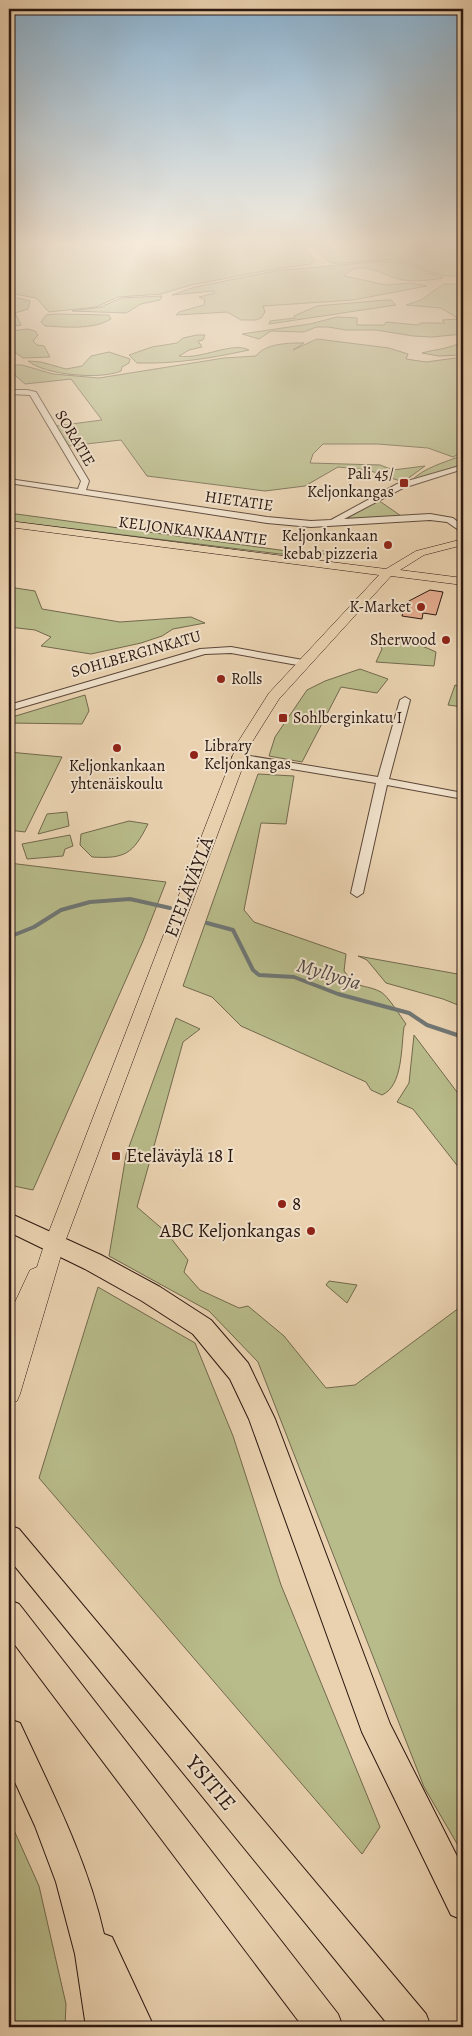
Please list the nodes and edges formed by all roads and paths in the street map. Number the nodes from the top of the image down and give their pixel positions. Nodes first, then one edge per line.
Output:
1 (9, 392) edge
2 (463, 467) edge
3 (9, 481) edge
4 (81, 492) junction
5 (332, 523) junction
6 (9, 524) edge
7 (463, 530) edge
8 (463, 542) edge
9 (389, 572) junction
10 (463, 582) edge
11 (303, 664) junction
12 (406, 700) dead end
13 (10, 707) edge
14 (238, 757) junction
15 (383, 780) junction
16 (463, 796) edge
17 (357, 893) dead end
18 (9, 1222) edge
19 (55, 1242) junction
20 (9, 1338) edge
21 (9, 1394) edge
22 (9, 1538) edge
23 (9, 1614) edge
24 (9, 1734) edge
25 (463, 1903) edge
26 (80, 1907) junction
27 (104, 2027) edge
28 (136, 2027) edge
29 (325, 2027) edge
30 (413, 2027) edge

1 - 4 street, SORATIE
2 - 5 street
3 - 4 street, HIETATIE
4 - 5 street, HIETATIE
5 - 7 street, HIETATIE
6 - 9 main road, KELJONKANKAANTIE
8 - 9 main road, ETELÄVÄYLÄ
9 - 10 main road, KELJONKANKAANTIE
9 - 11 main road, ETELÄVÄYLÄ
11 - 13 street, SOHLBERGINKATU
11 - 14 main road, ETELÄVÄYLÄ
12 - 15 street
14 - 15 street
14 - 19 main road, ETELÄVÄYLÄ
15 - 16 street
15 - 17 street
18 - 19 highway
19 - 20 main road, ETELÄVÄYLÄ
19 - 21 main road, ETELÄVÄYLÄ
19 - 25 highway
22 - 30 highway, YSITIE
23 - 29 highway
24 - 26 highway
26 - 27 highway
26 - 28 highway

